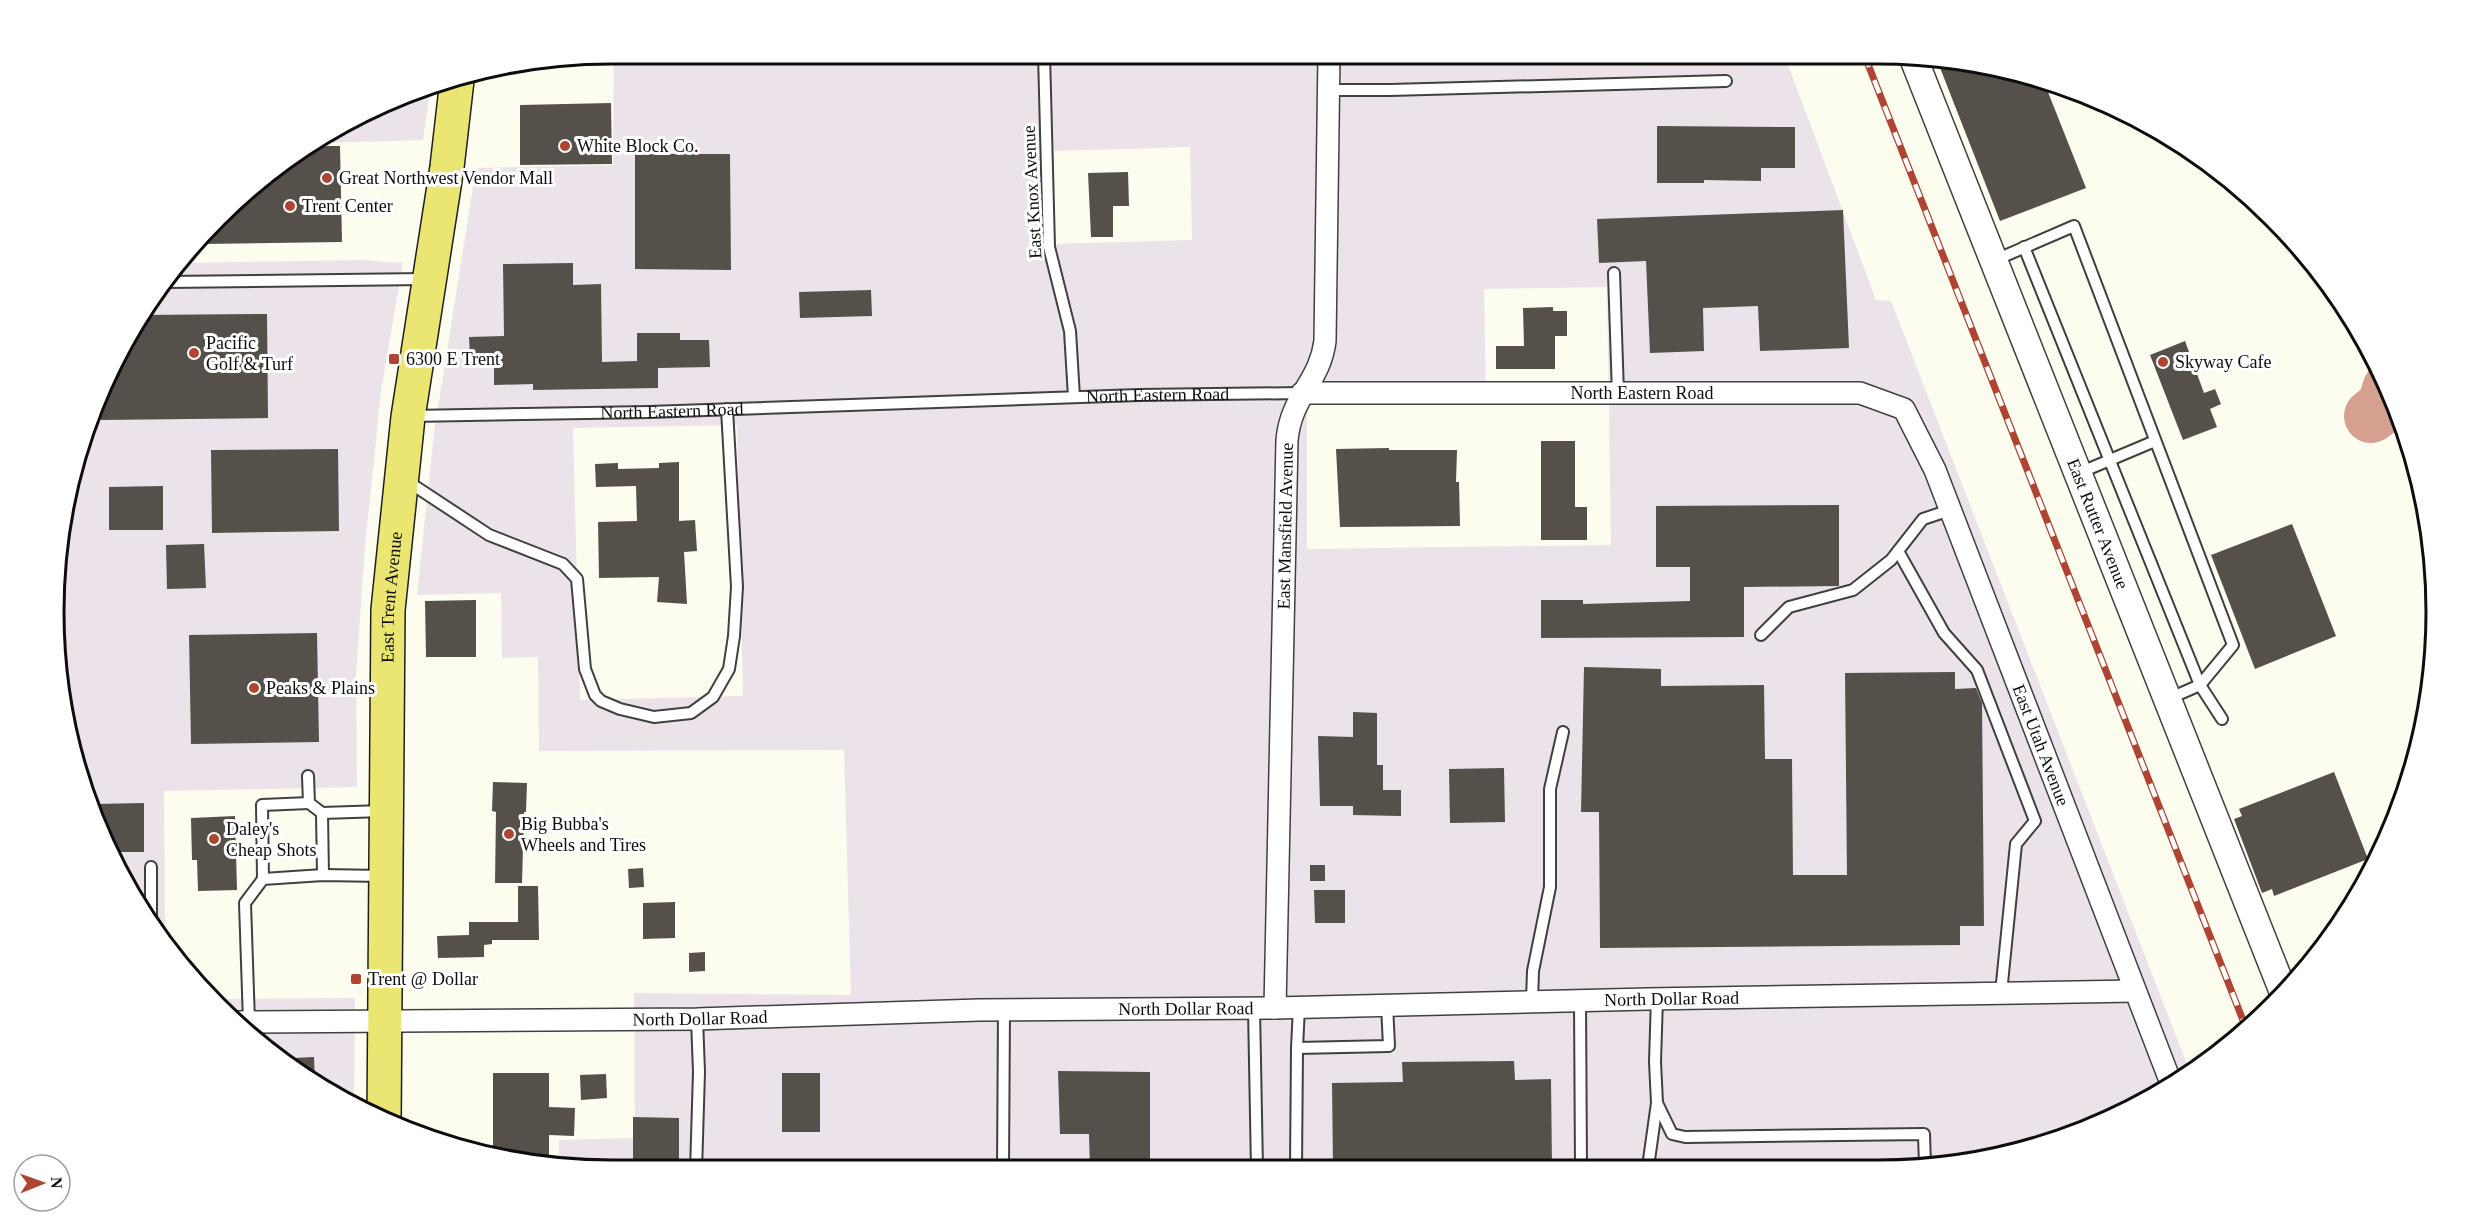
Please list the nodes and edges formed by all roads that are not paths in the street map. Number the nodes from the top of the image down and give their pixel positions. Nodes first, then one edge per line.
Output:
1 (1044, 65) edge
2 (1329, 65) edge
3 (1917, 66) edge
4 (1726, 81) dead end
5 (456, 88) edge
6 (1329, 90) junction
7 (2024, 248) junction
8 (1993, 261) junction
9 (1614, 273) dead end
10 (429, 279) junction
11 (176, 282) edge
12 (1302, 393) junction
13 (1618, 394) junction
14 (1074, 397) junction
15 (727, 409) junction
16 (1904, 409) joint
17 (408, 417) junction
18 (2155, 441) junction
19 (2110, 460) junction
20 (2078, 474) junction
21 (402, 477) junction
22 (1950, 510) junction
23 (1898, 551) junction
24 (1761, 635) dead end
25 (2200, 685) junction
26 (2168, 699) junction
27 (2222, 719) dead end
28 (1563, 732) dead end
29 (308, 776) dead end
30 (309, 803) junction
31 (386, 810) junction
32 (322, 813) junction
33 (151, 867) dead end
34 (323, 875) junction
35 (387, 876) junction
36 (263, 879) junction
37 (151, 907) edge
38 (2281, 985) edge
39 (2134, 991) junction
40 (2001, 993) junction
41 (1657, 998) junction
42 (1580, 1000) junction
43 (1532, 1001) junction
44 (1387, 1005) junction
45 (1299, 1007) junction
46 (1264, 1008) junction
47 (1004, 1009) junction
48 (242, 1016) edge
49 (697, 1019) junction
50 (384, 1021) junction
51 (248, 1022) edge
52 (1297, 1048) junction
53 (2169, 1077) edge
54 (1657, 1103) junction
55 (384, 1110) edge
56 (1924, 1158) edge
57 (696, 1160) edge
58 (1003, 1160) edge
59 (1257, 1160) edge
60 (1296, 1160) edge
61 (1581, 1160) edge
62 (1649, 1160) edge

1 - 14 lane, East Knox Avenue
2 - 6 street, East Mansfield Avenue
3 - 8 street, East Rutter Avenue
4 - 6 lane
5 - 10 main road, East Trent Avenue
6 - 12 street, East Mansfield Avenue
7 - 8 lane
7 - 18 lane
7 - 19 lane
8 - 20 street, East Rutter Avenue
9 - 13 lane
10 - 11 lane
10 - 17 main road, East Trent Avenue
12 - 13 street, North Eastern Road
12 - 14 lane, North Eastern Road
12 - 46 street, East Mansfield Avenue
13 - 16 street, North Eastern Road
14 - 15 lane, North Eastern Road
15 - 17 lane, North Eastern Road
15 - 21 lane
16 - 22 street, East Utah Avenue
17 - 21 main road, East Trent Avenue
18 - 19 lane
18 - 25 lane
19 - 20 lane
19 - 25 lane
20 - 26 street, East Rutter Avenue
21 - 31 main road, East Trent Avenue
22 - 23 lane
22 - 39 street, East Utah Avenue
23 - 24 lane
23 - 40 lane
25 - 26 lane
25 - 27 lane
26 - 38 street, East Rutter Avenue
28 - 43 lane
29 - 30 lane
30 - 32 lane
30 - 36 lane
31 - 32 lane
31 - 35 main road, East Trent Avenue
32 - 34 lane
33 - 37 lane
34 - 35 lane
34 - 36 lane
35 - 50 main road, East Trent Avenue
36 - 48 lane
39 - 40 street, North Dollar Road
39 - 53 street, East Utah Avenue
40 - 41 street, North Dollar Road
41 - 42 street, North Dollar Road
41 - 54 lane
42 - 43 street, North Dollar Road
42 - 61 lane
43 - 44 street, North Dollar Road
44 - 45 street, North Dollar Road
44 - 52 lane
45 - 46 street, North Dollar Road
45 - 52 lane
46 - 47 street, North Dollar Road
46 - 59 lane
47 - 49 street, North Dollar Road
47 - 58 lane
49 - 50 street, North Dollar Road
49 - 57 lane
50 - 51 street, North Dollar Road
50 - 55 main road, East Trent Avenue
52 - 60 lane
54 - 56 lane
54 - 62 lane

